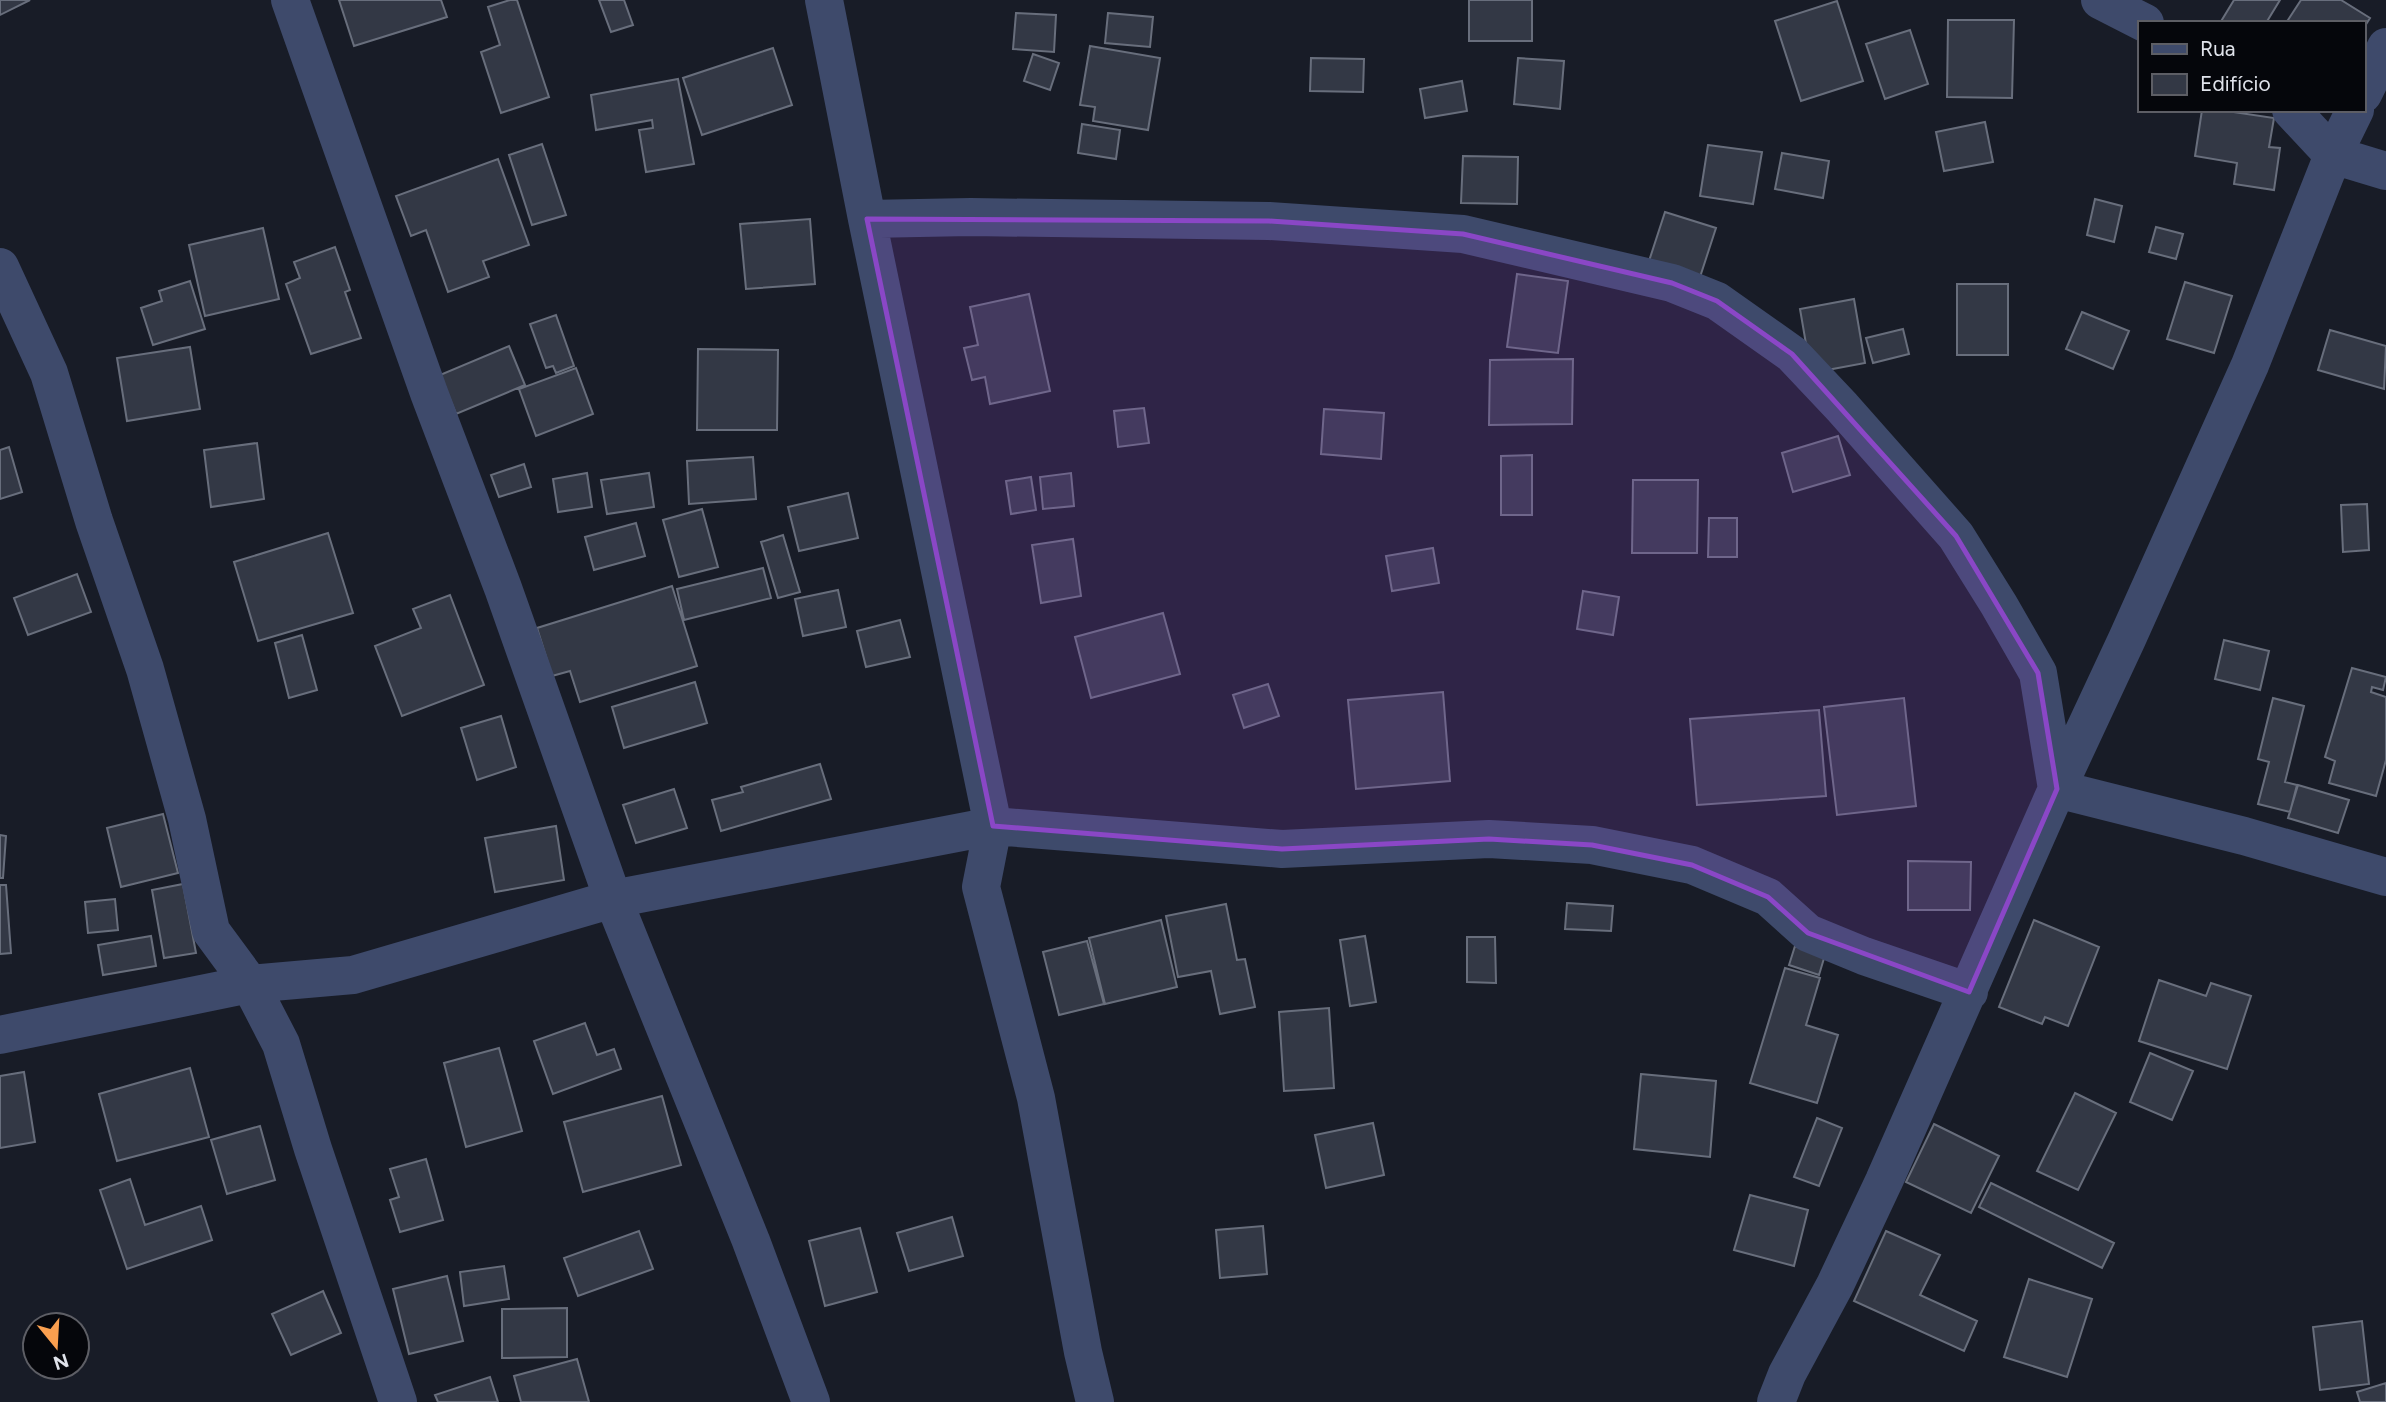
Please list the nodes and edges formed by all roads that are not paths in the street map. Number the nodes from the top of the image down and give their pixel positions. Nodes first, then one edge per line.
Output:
1 (290, 0) edge
2 (824, 0) edge
3 (2100, 0) edge
4 (2141, 21) edge
5 (2386, 47) edge
6 (2365, 90) edge
7 (2293, 112) edge
8 (2354, 112) edge
9 (2333, 155) junction
10 (2386, 171) edge
11 (867, 219) junction
12 (0, 267) edge
13 (2057, 789) junction
14 (993, 826) junction
15 (2386, 877) edge
16 (613, 899) junction
17 (250, 984) junction
18 (1969, 992) junction
19 (0, 1035) edge
20 (398, 1402) edge
21 (811, 1402) edge
22 (1095, 1402) edge
23 (1776, 1402) edge

1 - 16 street
2 - 11 street
3 - 4 street
5 - 6 street
7 - 9 street
8 - 9 street
9 - 10 street
9 - 13 street
11 - 13 street
11 - 14 street
12 - 17 street
13 - 15 street
13 - 18 street
14 - 16 street
14 - 18 street
14 - 22 street
16 - 17 street
16 - 21 street
17 - 19 street
17 - 20 street
18 - 23 street

